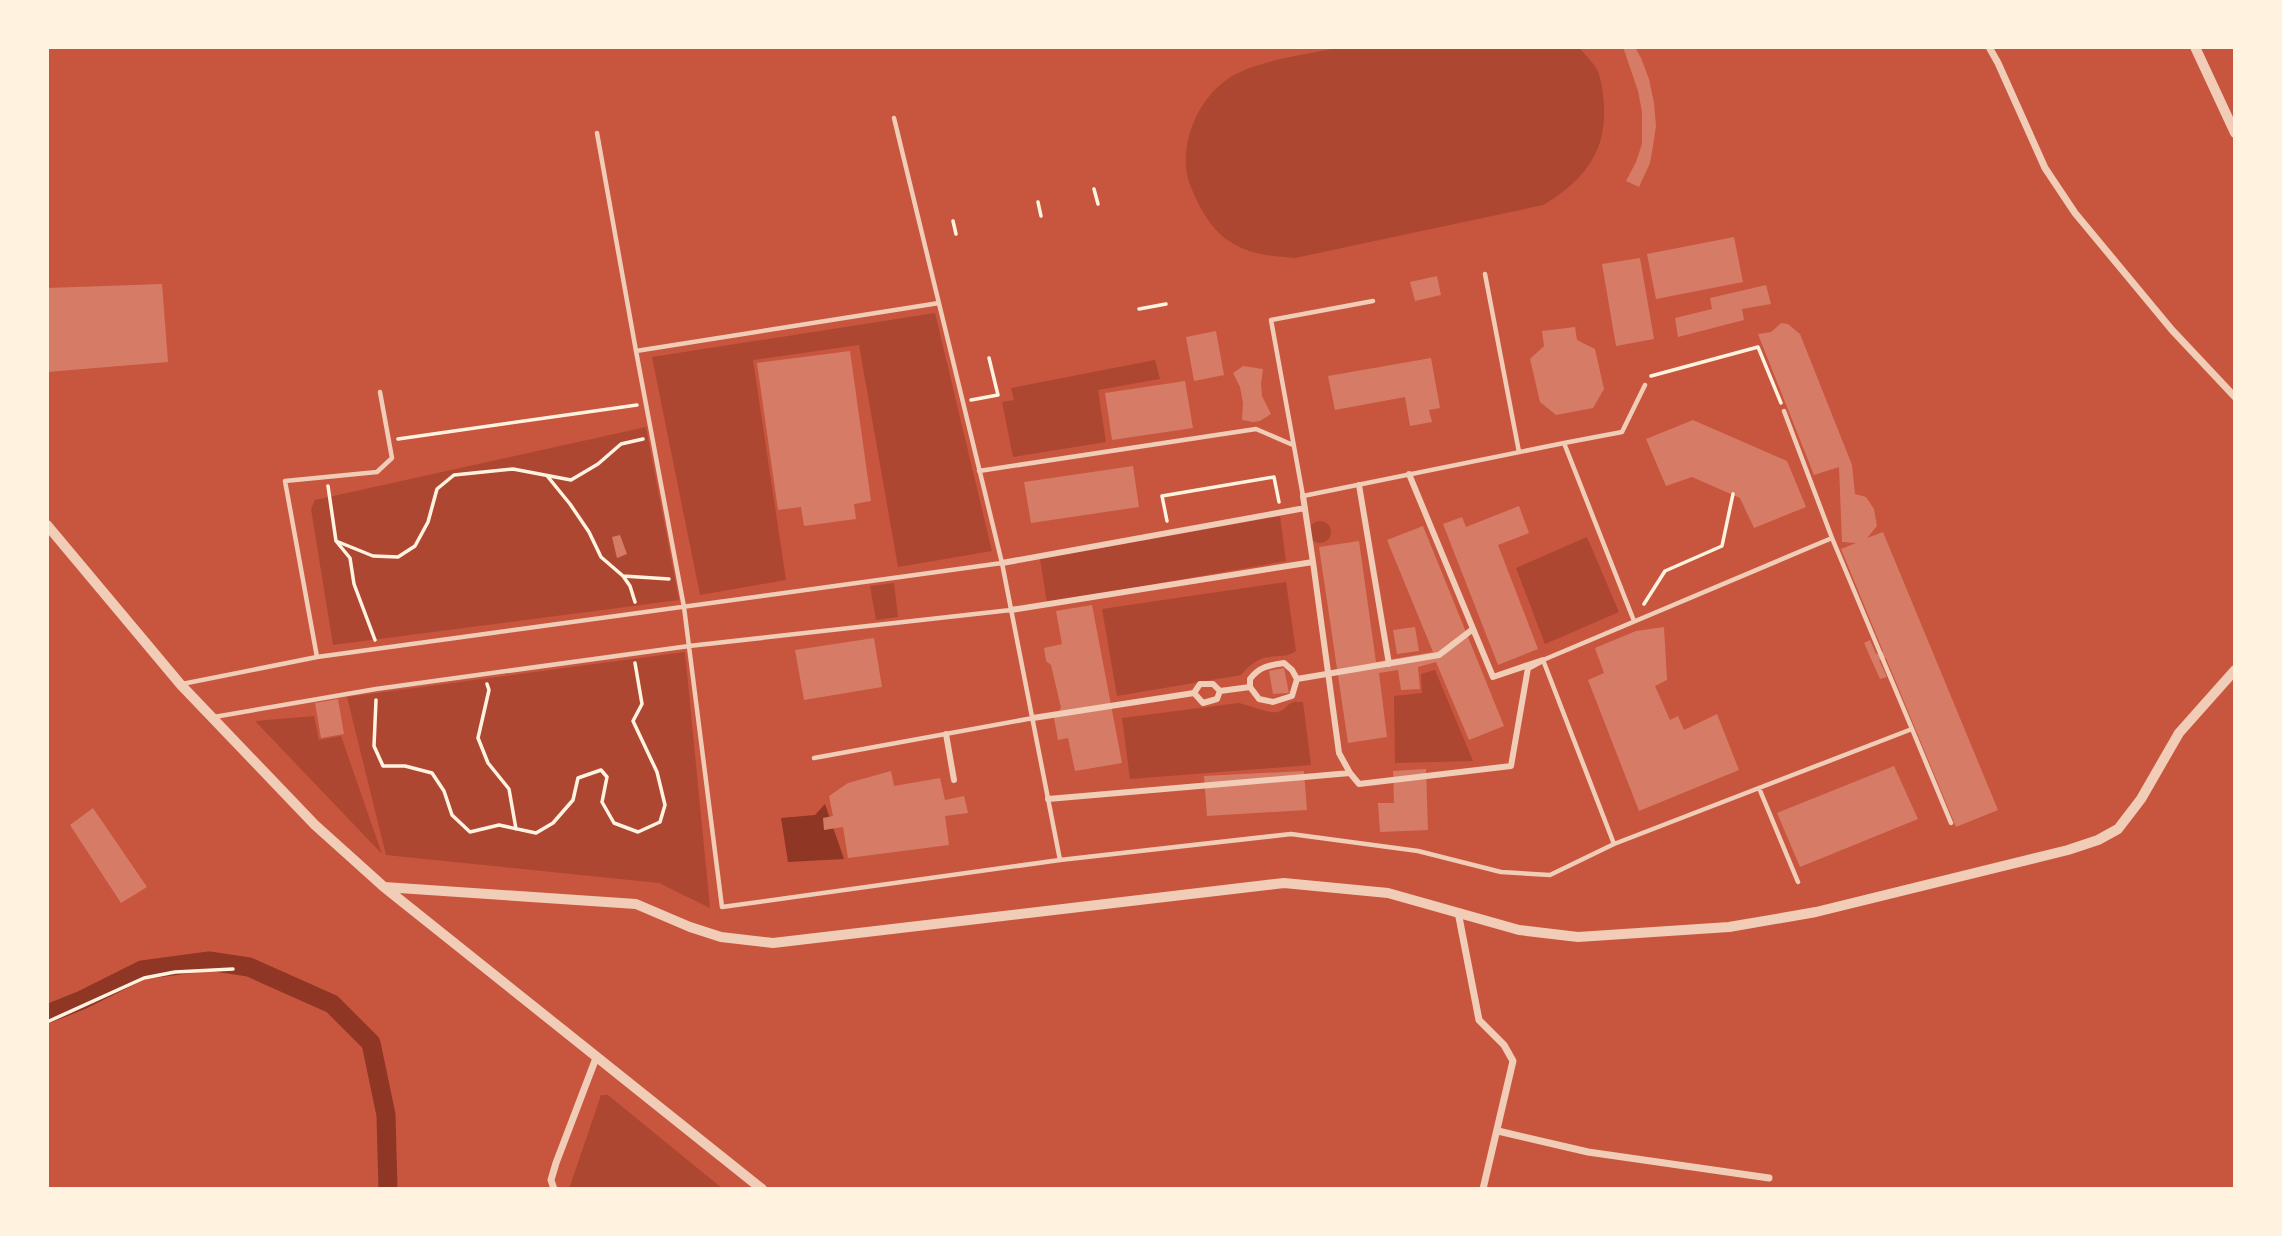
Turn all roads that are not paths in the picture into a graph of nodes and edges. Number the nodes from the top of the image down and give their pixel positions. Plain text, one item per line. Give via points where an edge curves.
1 (1989, 47) edge
2 (2196, 47) edge
3 (894, 118) dead end
4 (597, 132) dead end
5 (2235, 133) edge
6 (1485, 274) dead end
7 (1373, 301) dead end
8 (939, 303) junction
9 (636, 351) junction
10 (1645, 385) road end
11 (380, 392) dead end
12 (2235, 397) edge
13 (1784, 411) road end
14 (1564, 443) junction
15 (1294, 445) junction
16 (1520, 452) junction
17 (979, 471) junction
18 (1409, 474) junction
19 (1359, 485) junction
20 (1303, 496) junction
21 (1305, 508) junction
22 (47, 524) edge
23 (1832, 538) junction
24 (1313, 562) junction
25 (1002, 563) junction
26 (684, 607) junction
27 (1011, 610) junction
28 (1634, 621) junction
29 (1473, 629) junction
30 (689, 646) junction
31 (317, 657) junction
32 (1543, 660) junction
33 (1390, 664) junction
34 (2235, 670) edge
35 (1328, 673) junction
36 (1297, 679) junction
37 (181, 685) junction
38 (1250, 687) junction
39 (1220, 691) junction
40 (1194, 693) junction
41 (212, 718) junction
42 (1033, 718) junction
43 (1912, 729) junction
44 (946, 734) junction
45 (814, 758) dead end
46 (1350, 773) junction
47 (954, 780) dead end
48 (1759, 788) junction
49 (1048, 799) junction
50 (1951, 823) dead end
51 (1614, 844) junction
52 (1060, 860) junction
53 (1798, 882) dead end
54 (384, 887) junction
55 (1458, 912) junction
56 (597, 1058) junction
57 (1498, 1131) junction
58 (1769, 1178) dead end
59 (554, 1189) edge
60 (762, 1189) edge
61 (1483, 1189) edge

1 - 12 street via 2045,168 2075,213 2172,330
2 - 5 street
3 - 8 lane
4 - 9 lane
6 - 16 lane
7 - 15 lane via 1271,320
8 - 9 lane
8 - 17 lane
9 - 26 lane
10 - 14 lane via 1622,432
11 - 31 lane via 392,458 377,471 285,481
13 - 23 lane
14 - 16 lane
14 - 28 lane
15 - 17 lane via 1256,429
15 - 20 lane
16 - 18 lane
17 - 25 lane
18 - 19 lane
18 - 29 street
19 - 20 lane
19 - 33 street
20 - 21 street
21 - 24 street
21 - 25 street
22 - 37 street
23 - 28 lane
23 - 43 lane
24 - 27 street
24 - 35 street
25 - 26 lane
25 - 27 lane
26 - 30 lane
26 - 31 lane
27 - 30 lane
27 - 42 lane
28 - 32 lane
29 - 32 street via 1493,677
29 - 33 street via 1439,655
30 - 41 lane via 376,689
30 - 52 lane via 722,907
31 - 37 lane
32 - 46 street via 1528,668 1511,766 1359,784
32 - 51 lane
33 - 35 street
34 - 55 street via 2179,733 2118,829 2068,850 1816,912 1729,927 1578,937 1519,930
35 - 36 street
35 - 46 street via 1339,753
36 - 38 street via 1292,696 1273,702 1259,699
36 - 38 street via 1284,663 1276,664 1255,673
37 - 41 street
38 - 39 street
39 - 40 street via 1213,684 1199,684
39 - 40 street via 1217,699 1203,703
40 - 42 street
41 - 54 street via 315,825
42 - 44 lane
42 - 49 lane
43 - 48 lane
43 - 50 lane
44 - 45 lane
44 - 47 street
46 - 49 street
48 - 51 lane
48 - 53 lane
49 - 52 lane
51 - 52 lane via 1550,875 1501,872 1418,851 1291,834
54 - 55 street via 636,904 721,937 773,943 1284,883 1388,893
54 - 56 street
55 - 57 street via 1479,1020 1513,1061
56 - 59 street via 556,1163 551,1180
56 - 60 street
57 - 58 street via 1588,1152
57 - 61 street

